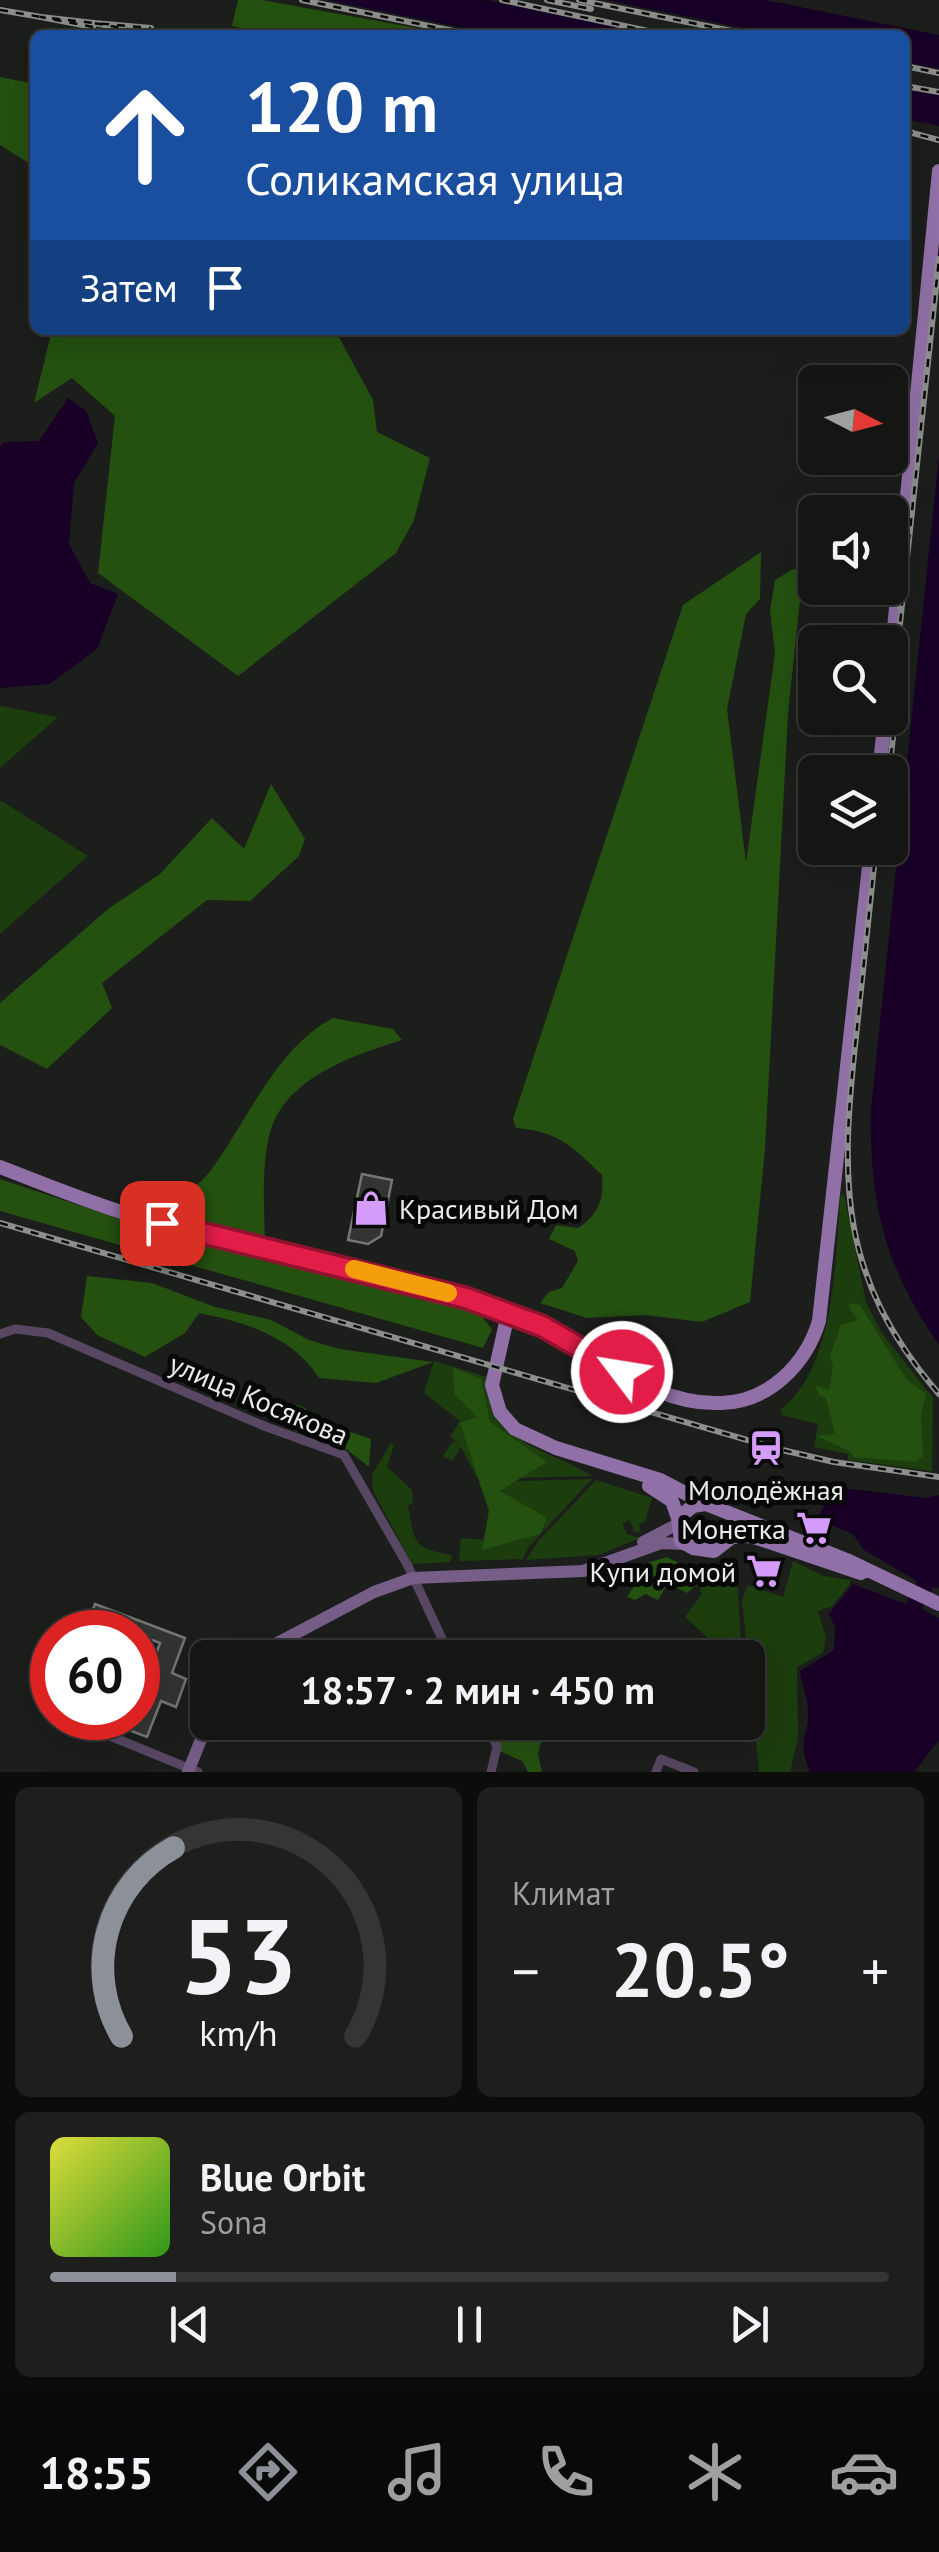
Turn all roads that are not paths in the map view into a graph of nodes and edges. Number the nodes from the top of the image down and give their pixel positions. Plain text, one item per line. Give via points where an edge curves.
1 (939, 171) edge
2 (894, 625) edge
3 (869, 865) edge
4 (0, 1167) edge
5 (508, 1314) junction
6 (0, 1334) edge
7 (556, 1448) junction
8 (706, 1504) junction
9 (723, 1510) junction
10 (677, 1522) junction
11 (732, 1537) junction
12 (685, 1544) junction
13 (627, 1555) junction
14 (872, 1573) junction
15 (413, 1578) junction
16 (937, 1603) edge
17 (284, 1640) edge
18 (442, 1640) edge
19 (119, 1740) edge
20 (202, 1740) edge
21 (494, 1740) edge
22 (192, 1771) edge
23 (491, 1772) edge
24 (656, 1772) edge
25 (694, 1772) edge

1 - 2 main road
3 - 5 main road via 822,1302 802,1357 750,1398 686,1402
4 - 5 main road via 127,1214 425,1286
5 - 7 main road via 492,1378 494,1398 514,1429
6 - 15 street, улица Косякова via 48,1333 344,1455
7 - 8 main road via 620,1465
7 - 10 main road via 662,1492 676,1508
8 - 9 main road
8 - 10 main road
9 - 11 main road
9 - 14 main road
10 - 12 main road
10 - 13 street
11 - 12 main road via 714,1550
11 - 14 main road via 751,1536
12 - 13 street via 661,1543
13 - 15 street via 584,1570
14 - 16 main road
15 - 17 street
15 - 18 street, улица Косякова
19 - 22 street
20 - 22 street
21 - 23 street
24 - 25 street via 661,1759

